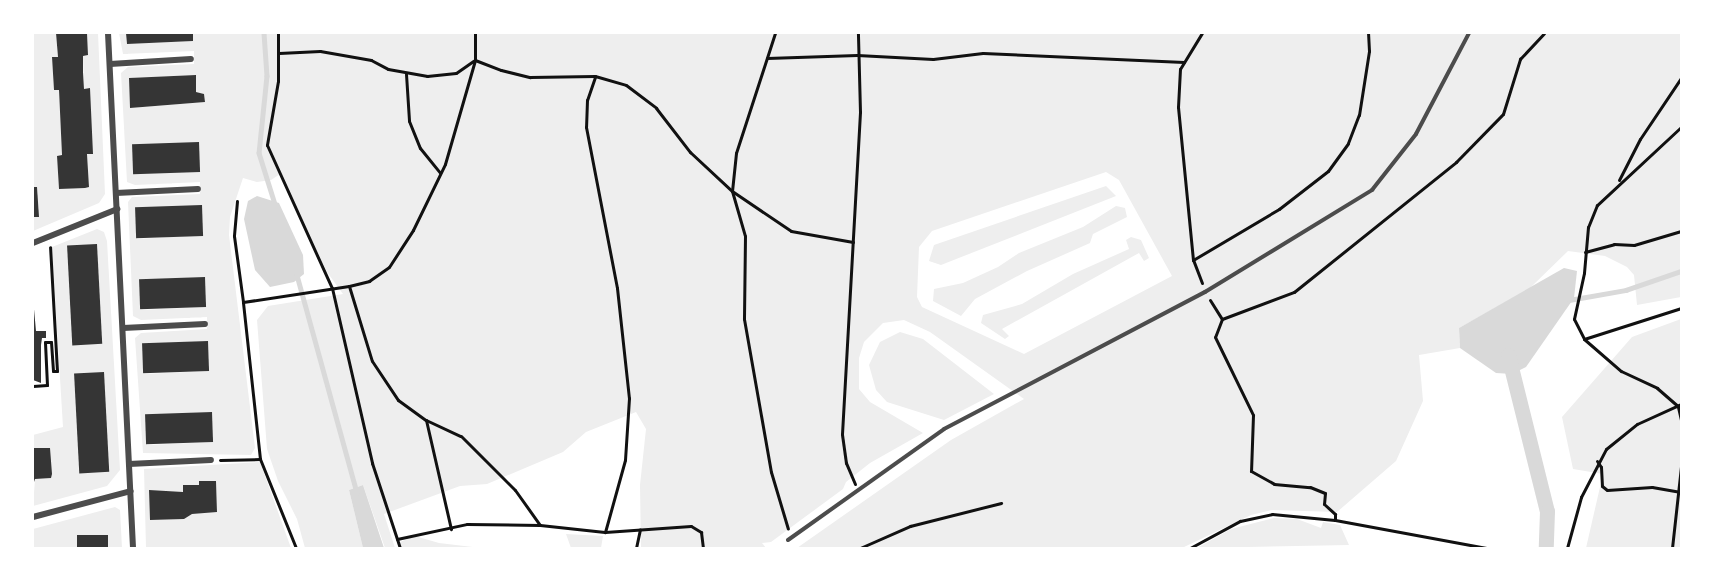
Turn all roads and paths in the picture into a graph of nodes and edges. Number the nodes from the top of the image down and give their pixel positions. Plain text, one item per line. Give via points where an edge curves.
1 (108, 33) edge
2 (278, 33) edge
3 (475, 33) edge
4 (775, 33) edge
5 (858, 33) edge
6 (1202, 33) edge
7 (1368, 33) edge
8 (1469, 33) edge
9 (1544, 33) edge
10 (279, 53) junction
11 (857, 55) junction
12 (191, 58) dead end
13 (767, 58) junction
14 (475, 60) junction
15 (1184, 62) junction
16 (110, 64) junction
17 (406, 74) junction
18 (595, 76) junction
19 (1681, 78) edge
20 (1681, 127) edge
21 (440, 173) junction
22 (1618, 182) junction
23 (198, 189) dead end
24 (732, 191) junction
25 (116, 193) junction
26 (237, 201) dead end
27 (117, 209) junction
28 (1681, 231) edge
29 (61, 241) dead end
30 (853, 242) junction
31 (33, 243) edge
32 (50, 246) junction
33 (41, 249) dead end
34 (1585, 252) junction
35 (1193, 260) junction
36 (349, 286) junction
37 (332, 288) junction
38 (1205, 292) junction
39 (243, 302) junction
40 (1681, 308) edge
41 (1222, 319) junction
42 (205, 324) dead end
43 (123, 328) junction
44 (1584, 339) junction
45 (33, 386) edge
46 (1679, 405) edge
47 (1681, 409) edge
48 (426, 420) junction
49 (1681, 420) edge
50 (260, 459) junction
51 (211, 460) joint
52 (1597, 461) junction
53 (129, 464) junction
54 (1681, 466) edge
55 (859, 490) junction
56 (131, 491) junction
57 (1679, 492) edge
58 (1001, 504) dead end
59 (33, 517) edge
60 (1337, 520) junction
61 (540, 525) junction
62 (451, 529) junction
63 (640, 530) junction
64 (605, 532) junction
65 (396, 539) junction
66 (788, 540) joint
67 (133, 548) edge
68 (296, 548) edge
69 (400, 548) edge
70 (636, 548) edge
71 (703, 548) edge
72 (860, 548) edge
73 (1190, 548) edge
74 (1486, 548) edge
75 (1567, 548) edge
76 (1672, 548) edge

1 - 16 street
2 - 10 path
3 - 14 path
4 - 13 path
5 - 11 path
6 - 15 path
7 - 35 path via 1359,115 1348,143 1328,171 1279,209
8 - 38 lane via 1416,135 1385,178 1353,203
9 - 41 path via 1520,59 1503,114 1456,162 1294,292
10 - 17 path via 320,51 371,60
10 - 37 path via 267,145
11 - 13 path
11 - 15 path via 933,58 982,53
11 - 30 path via 860,112
12 - 16 street
13 - 24 path via 736,153
14 - 17 path via 456,73
14 - 18 path via 530,76
14 - 21 path
15 - 35 path via 1178,107
16 - 25 street
17 - 21 path via 409,121 420,148
18 - 24 path via 626,85 656,108 690,152
18 - 64 path via 587,100 586,128 617,288 629,398 625,460
19 - 22 path via 1640,139
20 - 22 path
21 - 36 path via 414,230 389,267 369,281
22 - 34 path via 1597,205 1588,227
23 - 25 street
24 - 30 path via 791,231
24 - 66 path via 745,236 744,319 771,472 787,519
25 - 27 street
26 - 39 path via 234,236
27 - 31 street
27 - 43 street
28 - 34 path via 1634,245 1614,244
29 - 32 path
30 - 55 path via 842,434 846,463
32 - 33 path
32 - 45 path via 57,371 53,371 51,342 45,342 47,385
34 - 44 path via 1574,319
35 - 38 path
36 - 37 path
36 - 48 path via 372,361 398,400
37 - 39 path
37 - 65 path via 372,463
38 - 41 path
38 - 55 lane via 944,429
39 - 50 path
40 - 44 path
41 - 60 path via 1215,337 1253,415 1251,471 1274,484 1310,487 1325,493 1324,504
42 - 43 street
43 - 53 street
44 - 46 path via 1621,371 1657,388
46 - 47 path
46 - 49 path
46 - 52 path via 1619,435
48 - 61 path via 461,436 515,490
48 - 62 path
50 - 51 path
50 - 68 path
51 - 53 street
52 - 57 path via 1602,467 1602,486 1607,490 1652,487
52 - 75 path
53 - 56 street
54 - 57 path
55 - 66 lane
56 - 59 street
56 - 67 street
57 - 76 path
58 - 72 path via 909,526
60 - 73 path via 1272,514 1240,522
60 - 74 path
61 - 62 path via 508,522
61 - 64 path
62 - 65 path
63 - 64 path
63 - 70 path
63 - 71 path via 697,527
65 - 69 path

